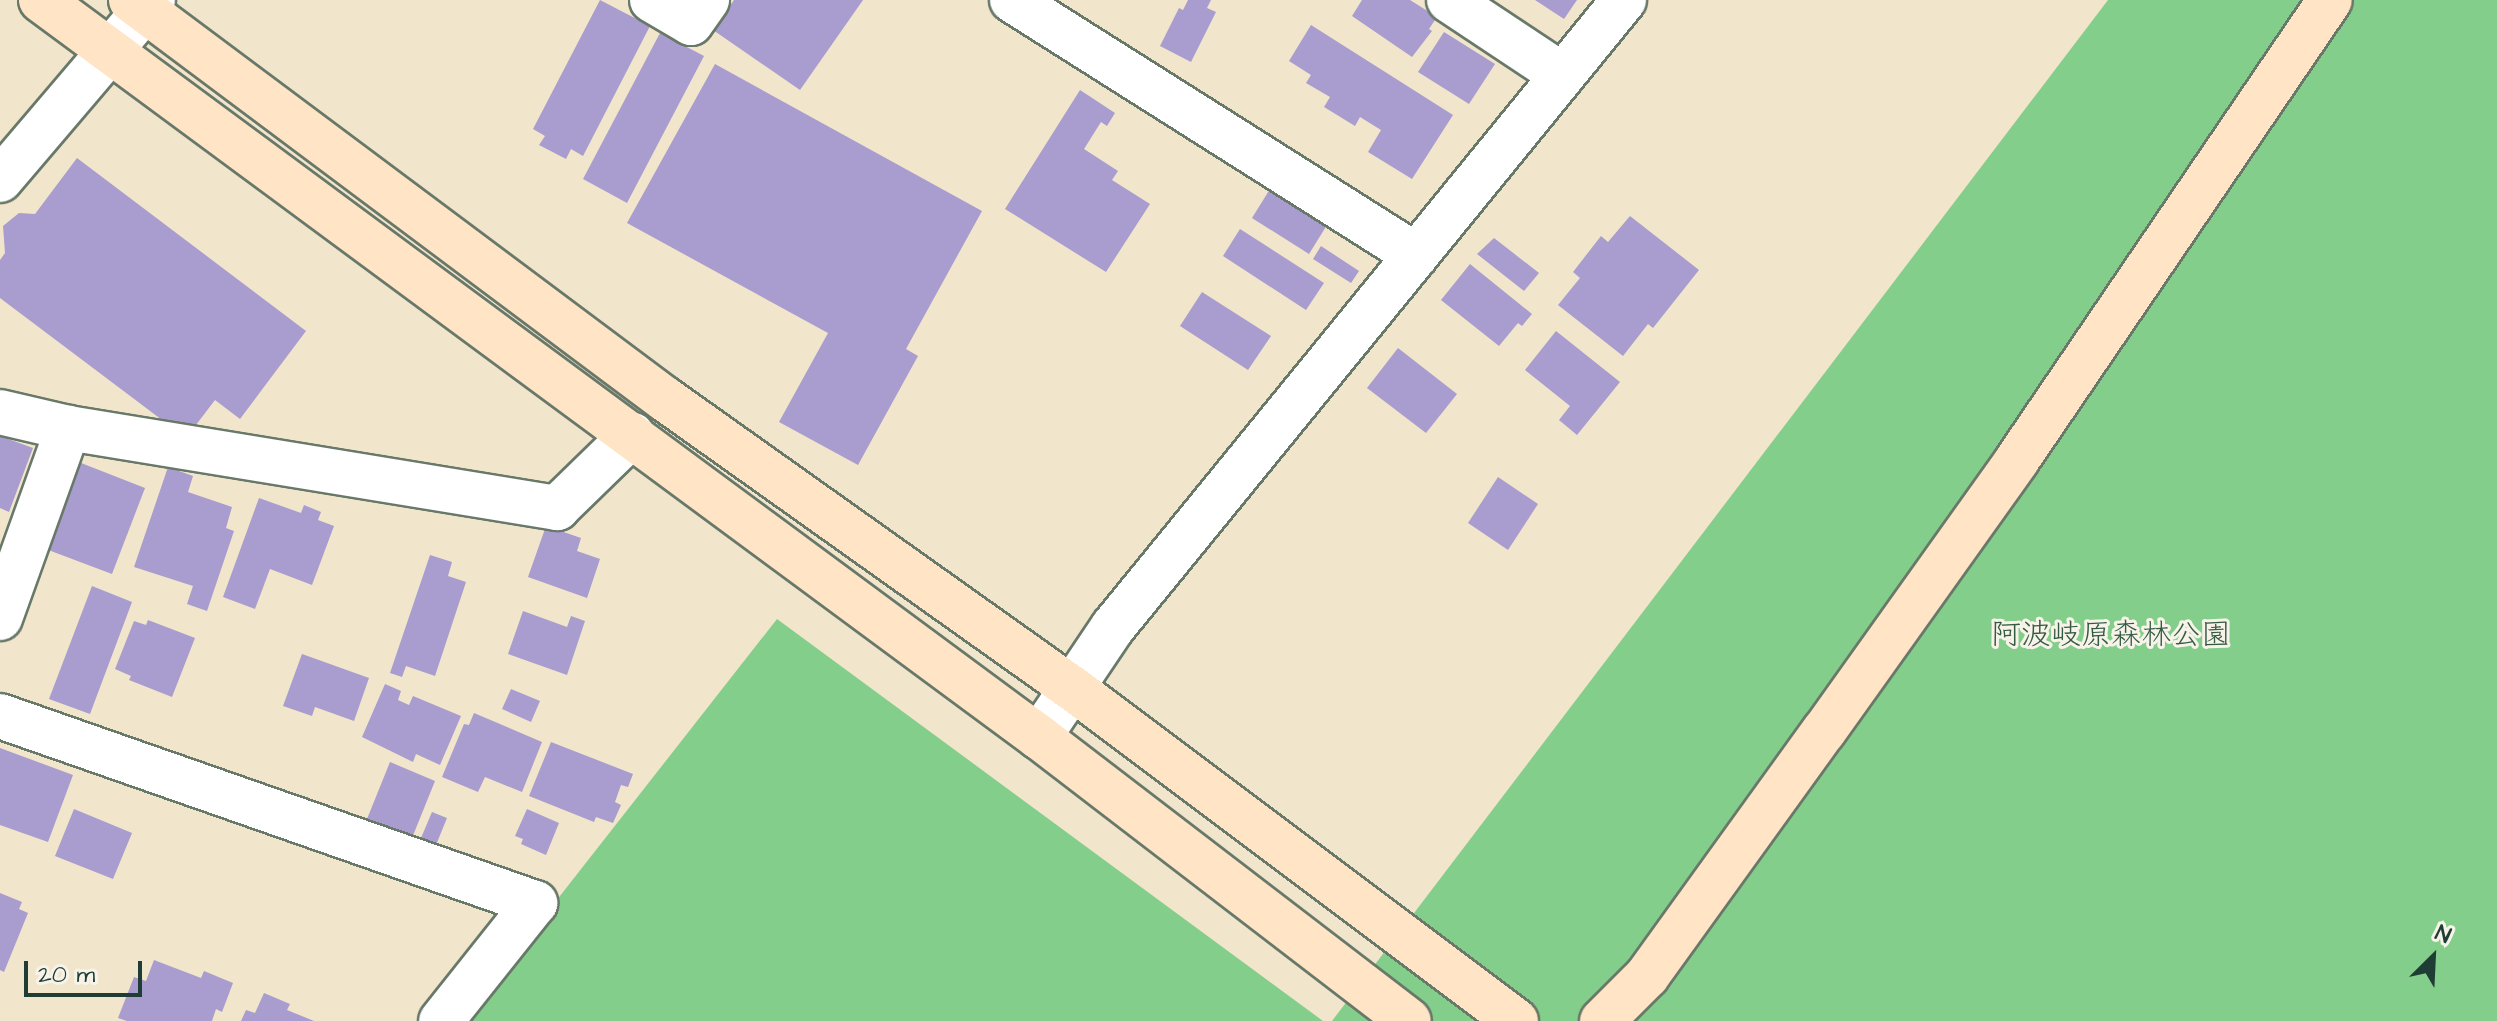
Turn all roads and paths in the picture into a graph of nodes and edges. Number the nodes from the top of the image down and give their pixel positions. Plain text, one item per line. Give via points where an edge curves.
1 (41, 0) edge
2 (652, 0) edge
3 (707, 0) edge
4 (1012, 0) edge
5 (1449, 0) edge
6 (1624, 0) edge
7 (2330, 0) edge
8 (143, 3) edge
9 (110, 51) junction
10 (1562, 75) junction
11 (0, 180) edge
12 (1416, 255) junction
13 (0, 412) edge
14 (68, 428) junction
15 (632, 435) junction
16 (0, 618) edge
17 (1072, 688) junction
18 (0, 716) edge
19 (1039, 737) junction
20 (441, 1021) edge
21 (1409, 1021) edge
22 (1516, 1021) edge
23 (1602, 1021) edge

1 - 9 street
2 - 3 street via 691,23
4 - 12 street
5 - 10 street
6 - 10 street
7 - 23 street via 2017,460 1824,731 1647,976
8 - 9 street
8 - 17 street via 665,399
9 - 11 street
9 - 15 street
10 - 12 street
12 - 17 street via 1113,627
13 - 14 street
14 - 15 street via 557,508
14 - 16 street
15 - 19 street
17 - 19 street
17 - 22 street
18 - 20 street via 535,903
19 - 21 street

